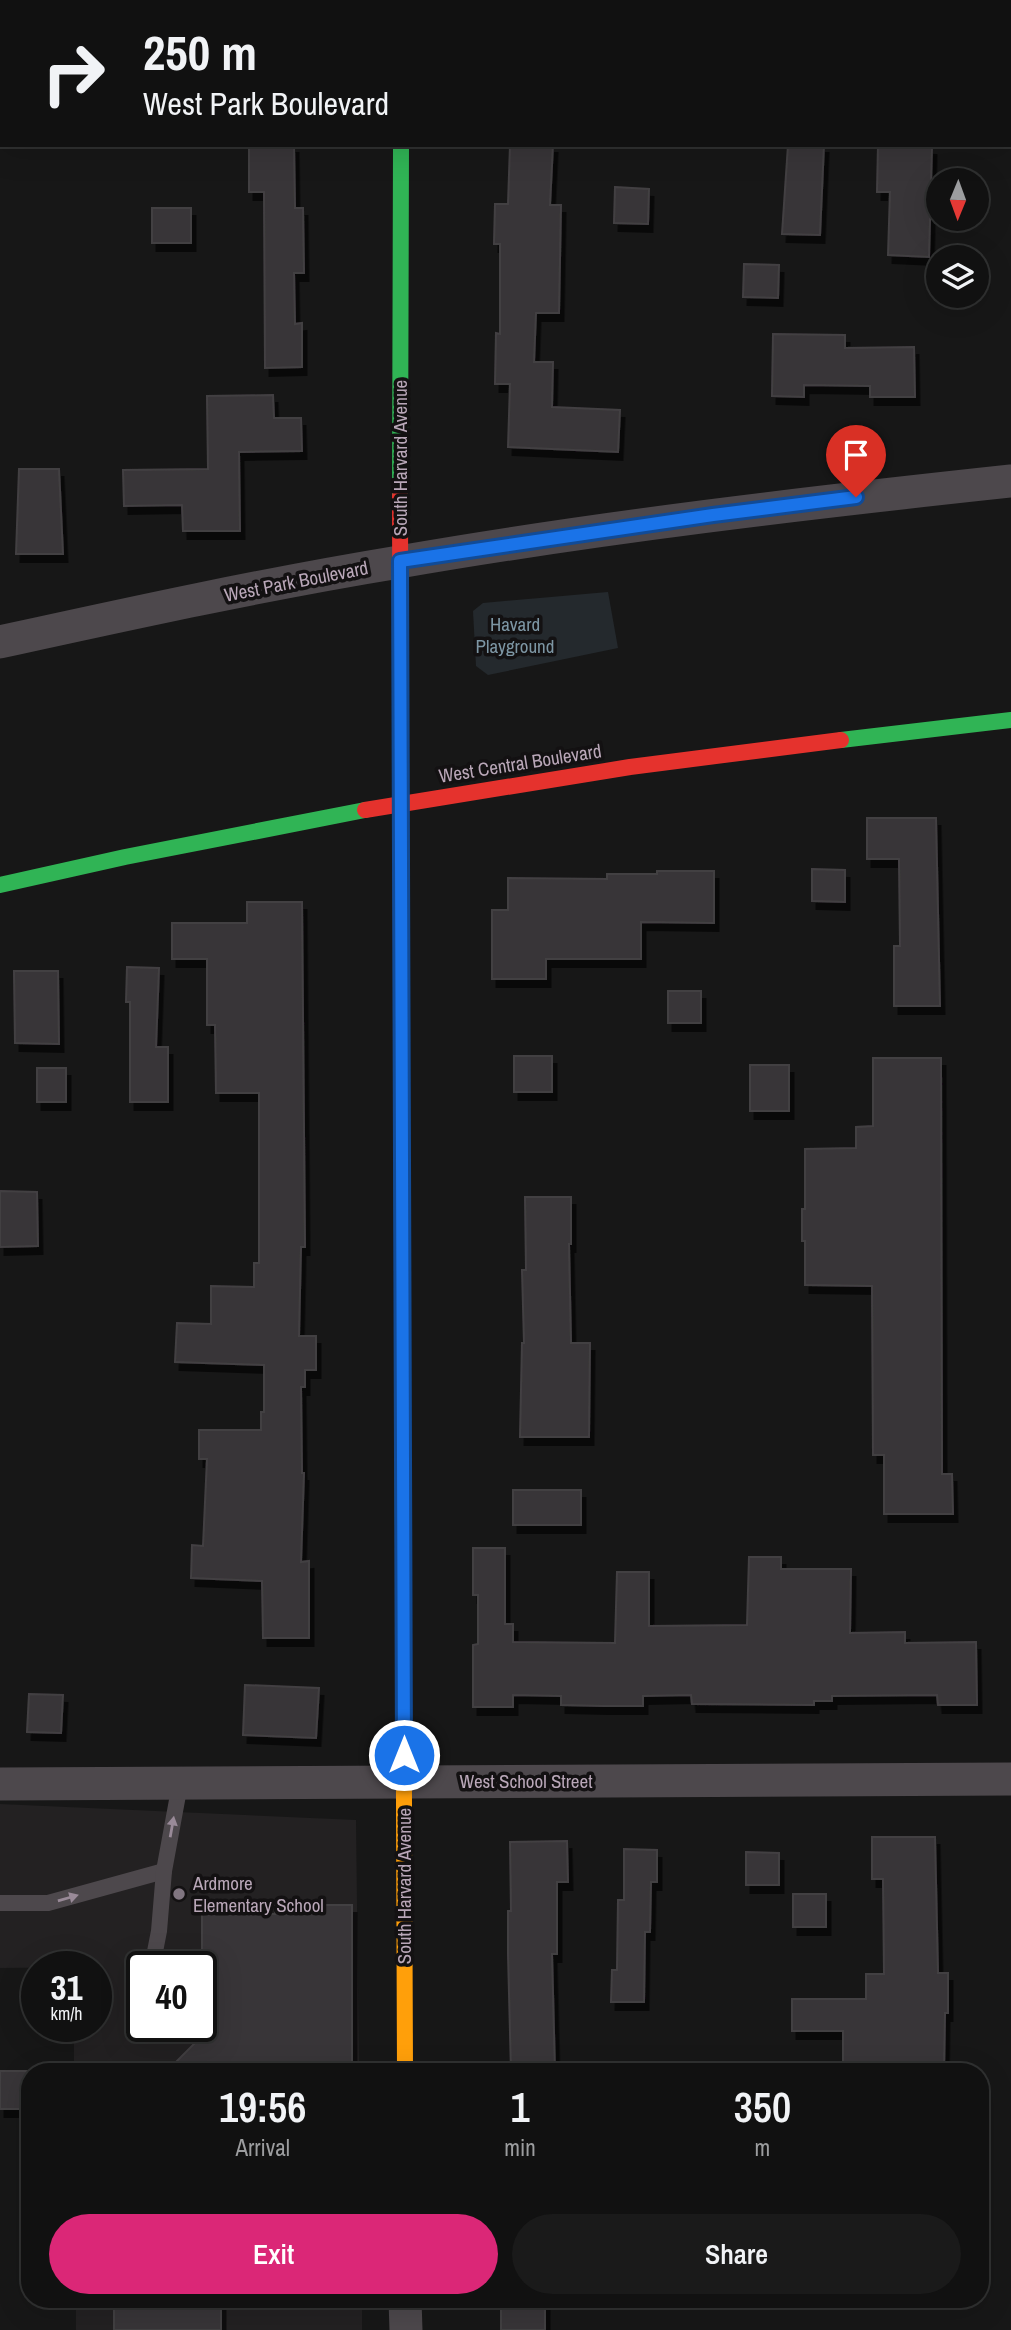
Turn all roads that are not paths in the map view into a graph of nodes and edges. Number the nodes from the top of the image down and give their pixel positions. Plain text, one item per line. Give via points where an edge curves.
1 (401, 147) edge
2 (1011, 481) edge
3 (400, 561) junction
4 (0, 642) edge
5 (1011, 720) edge
6 (402, 804) junction
7 (0, 886) edge
8 (1011, 1779) edge
9 (404, 1782) junction
10 (0, 1784) edge
11 (180, 1784) junction
12 (164, 1871) junction
13 (0, 1903) edge
14 (155, 1951) edge
15 (405, 2063) edge
16 (405, 2308) edge
17 (406, 2330) edge

1 - 3 street, South Harvard Avenue
2 - 3 street, West Park Boulevard via 713,515
3 - 4 street, West Park Boulevard
3 - 6 street, South Harvard Avenue
5 - 6 street, West Central Boulevard via 644,764
6 - 7 street, West Central Boulevard via 214,838
6 - 9 street, South Harvard Avenue
8 - 9 street, West School Street
9 - 11 street, West School Street
9 - 15 street, South Harvard Avenue
10 - 11 street, West School Street
12 -> 11 lane
13 -> 12 lane via 48,1903
12 - 14 lane
16 - 17 street

